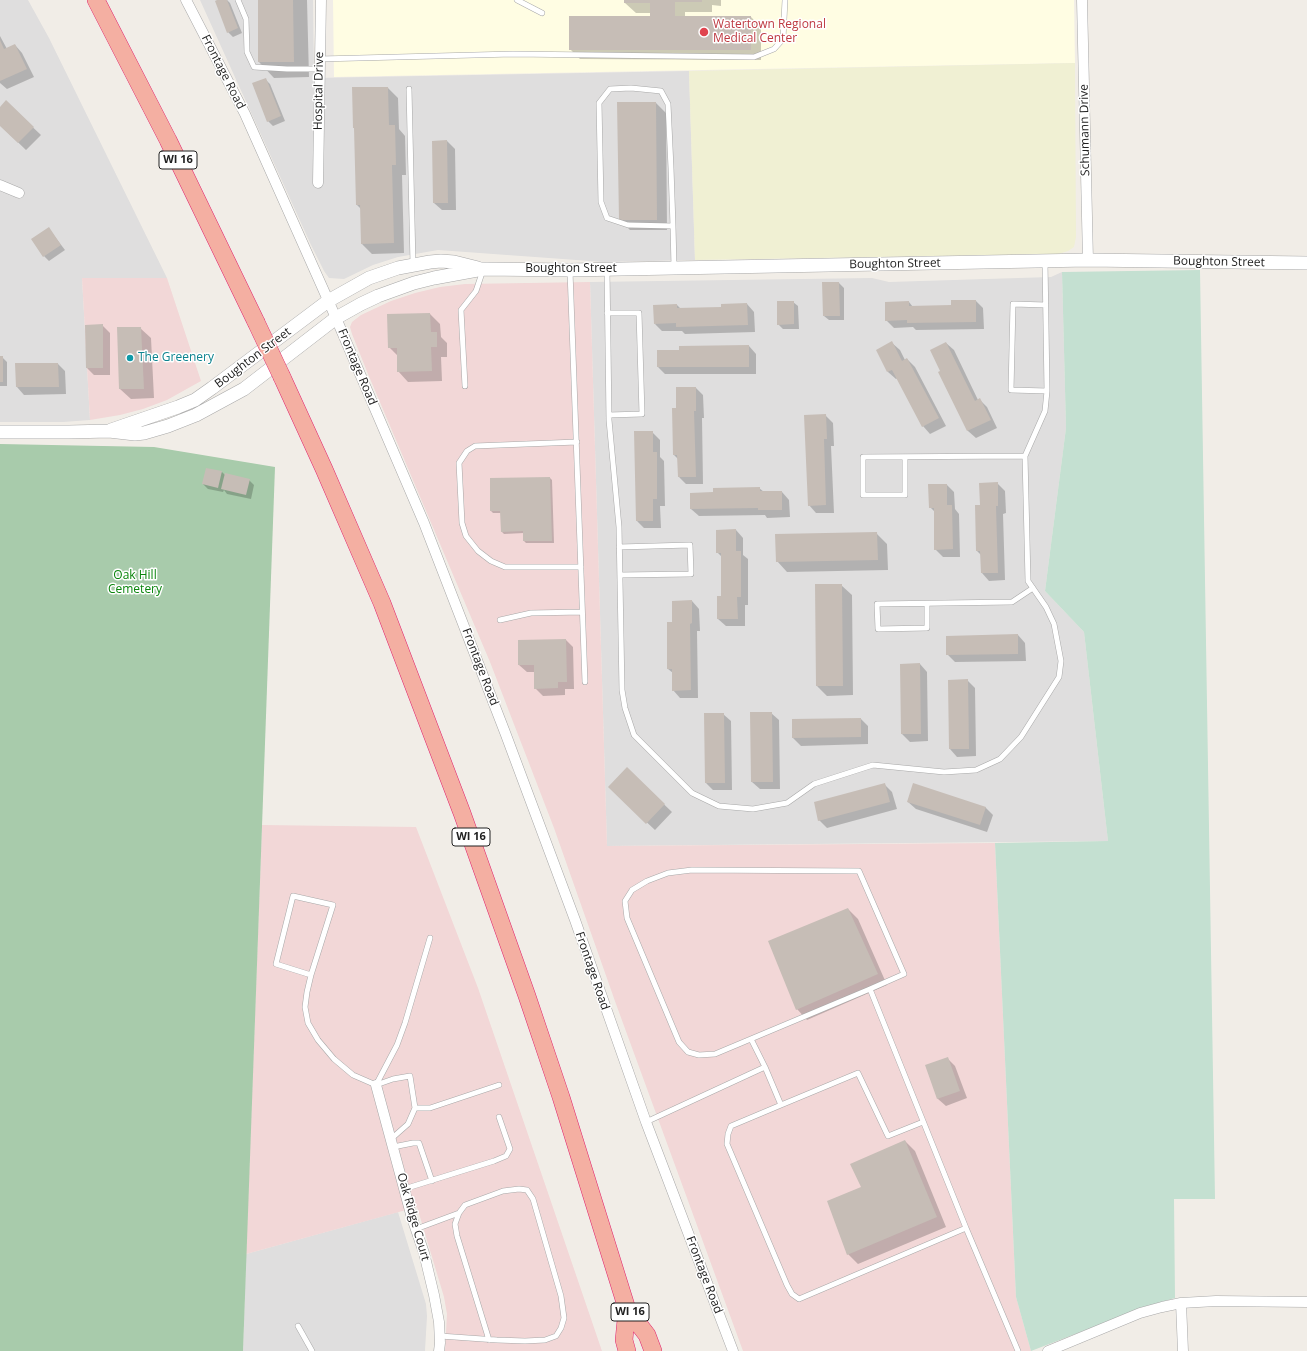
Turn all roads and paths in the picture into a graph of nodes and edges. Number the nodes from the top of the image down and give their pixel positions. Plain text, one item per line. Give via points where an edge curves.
1 (96, 0) edge
2 (186, 0) edge
3 (238, 0) edge
4 (321, 0) edge
5 (517, 0) edge
6 (785, 0) edge
7 (1082, 0) edge
8 (542, 13) dead end
9 (320, 64) junction
10 (409, 89) dead end
11 (318, 183) dead end
12 (0, 185) edge
13 (19, 193) dead end
14 (673, 226) junction
15 (1088, 260) junction
16 (1045, 261) junction
17 (1307, 263) edge
18 (413, 264) junction
19 (674, 268) junction
20 (484, 269) junction
21 (607, 269) junction
22 (570, 270) junction
23 (328, 301) junction
24 (1046, 304) junction
25 (607, 313) junction
26 (336, 318) junction
27 (465, 386) dead end
28 (1047, 391) junction
29 (609, 415) junction
30 (109, 431) junction
31 (0, 432) edge
32 (576, 442) junction
33 (1025, 456) junction
34 (905, 457) junction
35 (619, 547) junction
36 (581, 567) junction
37 (620, 575) junction
38 (1033, 588) junction
39 (927, 604) junction
40 (582, 612) junction
41 (500, 620) dead end
42 (585, 682) dead end
43 (430, 938) dead end
44 (311, 975) junction
45 (870, 990) junction
46 (751, 1039) junction
47 (765, 1067) junction
48 (376, 1085) junction
49 (499, 1085) dead end
50 (781, 1105) junction
51 (415, 1108) junction
52 (500, 1117) dead end
53 (646, 1122) junction
54 (923, 1122) junction
55 (392, 1143) junction
56 (432, 1181) junction
57 (404, 1189) junction
58 (459, 1213) junction
59 (966, 1228) junction
60 (416, 1229) junction
61 (1307, 1302) edge
62 (1181, 1303) junction
63 (627, 1309) junction
64 (298, 1326) dead end
65 (440, 1336) junction
66 (489, 1340) junction
67 (312, 1351) edge
68 (439, 1351) edge
69 (627, 1351) edge
70 (653, 1351) edge
71 (733, 1351) edge
72 (1018, 1351) edge
73 (1048, 1351) edge
74 (1183, 1351) edge

1 - 63 highway, WI 16, bridge via 168,140 256,322 382,603 454,790 528,996
2 - 23 street, Frontage Road via 245,114
3 - 9 lane via 246,19 247,52 254,67 287,69
4 - 9 street, Hospital Drive
5 - 8 lane
6 - 9 lane via 783,38 774,49 754,57 513,54
7 - 15 street, Schumann Drive
9 - 11 street, Hospital Drive
10 - 18 lane
12 - 13 street
14 - 14 lane via 668,104 661,91 631,88 610,90 599,102 601,202 607,218 628,225
14 - 19 lane
15 - 16 street, Boughton Street
15 - 17 street, Boughton Street
16 - 19 street, Boughton Street
16 - 24 lane
18 - 20 street, Boughton Street via 441,261
18 - 23 street, Boughton Street via 369,278
19 - 21 street, Boughton Street
20 - 22 street, Boughton Street
20 - 26 street, Boughton Street via 414,283 378,296
20 - 27 lane via 476,291 461,310
21 - 22 street, Boughton Street
21 - 25 lane
22 - 32 lane
23 - 26 street, Frontage Road
23 - 30 street, Boughton Street via 195,400
24 - 28 lane
24 - 28 lane via 1013,304 1011,390
25 - 29 lane
25 - 29 lane via 639,312 642,414
26 - 30 street, Boughton Street via 244,389 196,415 144,433
26 - 53 street, Frontage Road via 424,523 504,728
28 - 33 lane via 1045,411
29 - 35 lane
30 - 31 street, Boughton Street
32 - 36 lane
32 - 36 lane via 475,446 467,451 459,463 462,523 466,536 478,551 505,567
33 - 34 lane
33 - 38 lane via 1028,581
34 - 34 lane via 863,456 863,495 905,494
35 - 37 lane
35 - 37 lane via 690,545 691,574
36 - 40 lane
37 - 38 lane via 622,690 634,734 692,793 720,806 753,809 787,803 814,784 873,765 944,772 976,770 1000,759 1021,737 1059,677 1061,661 1054,624
38 - 39 lane via 1012,602
39 - 39 lane via 877,604 878,629 927,628
40 - 41 lane via 531,613
40 - 42 lane
43 - 48 lane via 397,1045
44 - 44 lane via 333,905 293,896 276,964
44 - 48 lane via 305,1007 308,1023 318,1040 334,1059 353,1075
45 - 46 lane
45 - 46 lane via 904,974 859,871 692,870 668,873 632,890 625,902 627,918 679,1042 688,1052 715,1054
45 - 54 lane
46 - 47 lane
47 - 50 lane
47 - 53 lane
48 - 51 lane via 393,1078 410,1076
48 - 55 street, Oak Ridge Court
49 - 51 lane via 430,1108
50 - 54 lane via 858,1073 888,1136
50 - 59 lane via 731,1126 727,1144 787,1285 792,1294 799,1299
51 - 55 lane via 408,1124
52 - 56 lane via 510,1150 506,1156
53 - 71 street, Frontage Road
54 - 59 lane
55 - 56 lane via 419,1143
55 - 57 street, Oak Ridge Court
56 - 57 lane
57 - 60 street, Oak Ridge Court
58 - 60 lane
58 - 66 lane via 455,1224 457,1236
58 - 66 lane via 465,1205 479,1199 512,1189 527,1190 533,1199 561,1296 564,1318 556,1336 545,1340
59 - 72 lane
60 - 65 street, Oak Ridge Court via 434,1295
61 - 62 street
62 - 73 street via 1140,1313
62 - 74 street
63 - 69 highway, WI 16 via 624,1340
63 - 70 highway, WI 16 via 647,1335
64 - 67 lane
65 - 66 lane
65 - 68 street, Oak Ridge Court

